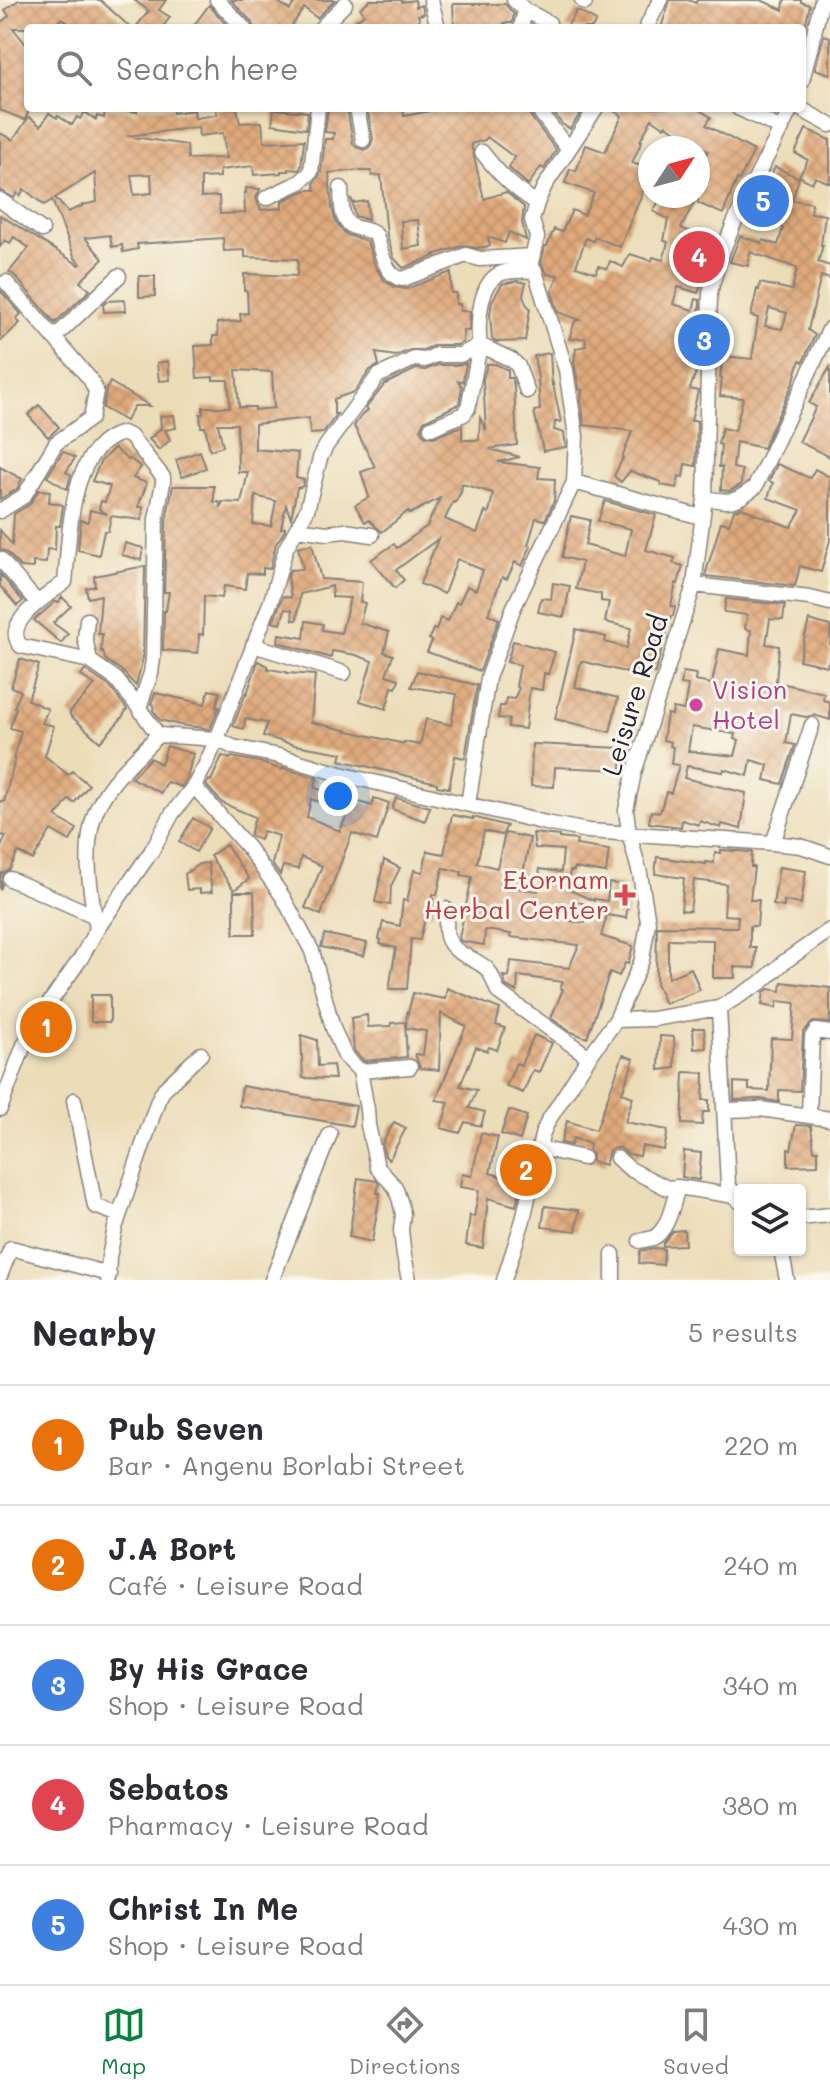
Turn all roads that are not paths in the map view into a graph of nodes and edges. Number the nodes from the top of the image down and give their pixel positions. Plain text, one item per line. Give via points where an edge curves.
1 (217, 0) edge
2 (431, 0) edge
3 (660, 0) edge
4 (822, 0) edge
5 (345, 4) dead end
6 (519, 5) edge
7 (549, 23) dead end
8 (240, 24) edge
9 (325, 24) edge
10 (437, 24) edge
11 (648, 24) edge
12 (806, 65) edge
13 (318, 112) edge
14 (358, 112) edge
15 (540, 112) edge
16 (593, 112) edge
17 (746, 112) edge
18 (789, 112) edge
19 (806, 112) edge
20 (830, 125) edge
21 (782, 129) junction
22 (363, 140) dead end
23 (568, 149) junction
24 (482, 152) dead end
25 (341, 188) dead end
26 (266, 198) dead end
27 (0, 200) edge
28 (537, 203) junction
29 (42, 230) dead end
30 (533, 264) junction
31 (119, 276) dead end
32 (6, 282) dead end
33 (830, 328) edge
34 (54, 338) junction
35 (480, 345) junction
36 (527, 391) dead end
37 (91, 418) junction
38 (431, 428) dead end
39 (93, 452) junction
40 (574, 482) junction
41 (705, 498) junction
42 (0, 511) edge
43 (701, 517) junction
44 (297, 529) junction
45 (372, 535) dead end
46 (0, 559) edge
47 (694, 585) junction
48 (36, 601) junction
49 (830, 603) edge
50 (87, 620) dead end
51 (253, 645) junction
52 (90, 661) junction
53 (344, 673) dead end
54 (139, 708) junction
55 (812, 725) dead end
56 (158, 735) junction
57 (217, 739) junction
58 (194, 786) junction
59 (468, 804) junction
60 (629, 833) junction
61 (773, 843) junction
62 (830, 856) edge
63 (10, 879) dead end
64 (446, 909) dead end
65 (96, 923) junction
66 (829, 935) edge
67 (719, 1008) junction
68 (616, 1020) junction
69 (830, 1033) edge
70 (201, 1054) dead end
71 (589, 1057) junction
72 (410, 1067) dead end
73 (360, 1071) junction
74 (74, 1100) dead end
75 (0, 1109) edge
76 (725, 1110) junction
77 (809, 1115) junction
78 (830, 1119) edge
79 (330, 1134) dead end
80 (540, 1148) junction
81 (583, 1158) dead end
82 (617, 1158) dead end
83 (678, 1187) junction
84 (734, 1194) edge
85 (734, 1198) edge
86 (119, 1215) junction
87 (830, 1215) edge
88 (806, 1217) edge
89 (640, 1241) dead end
90 (613, 1254) dead end
91 (782, 1256) edge
92 (0, 1276) edge
93 (108, 1277) edge
94 (272, 1280) edge
95 (409, 1280) edge
96 (504, 1280) edge
97 (613, 1280) edge
98 (787, 1280) edge

1 - 8 street
2 - 10 street
3 - 11 street
4 - 12 street
5 - 9 street
6 - 7 street
13 - 26 street via 311,172
14 - 22 street
15 - 23 street
16 - 23 street
17 - 21 street
18 - 21 street, Leisure Road
19 - 20 street
21 - 41 street, Leisure Road via 742,205 710,293
23 - 28 street
24 - 28 street via 502,177
25 - 30 street via 346,222 376,235 396,278 466,255
27 - 29 street
28 - 30 street
30 - 35 street via 496,276 488,286 481,301
30 - 40 street via 566,370 576,436
31 - 34 street
32 - 34 street
33 - 41 street via 755,487 738,500
34 - 37 street via 96,391
35 - 36 street via 512,360
35 - 38 street via 468,408
35 - 44 street via 460,355 414,359 373,381 320,458
37 - 39 street
37 - 42 street via 56,443 27,493
39 - 48 street via 74,503 65,582
39 - 54 street via 123,433 163,477 156,519 153,659
40 - 43 street
40 - 59 street via 513,609 488,678
41 - 43 street, Leisure Road
43 - 47 street, Leisure Road
44 - 45 street
44 - 51 street
46 - 48 street
47 - 49 street
47 - 60 street, Leisure Road via 634,773 626,810
48 - 52 street via 14,624 15,641
50 - 52 street
51 - 53 street
51 - 57 street
52 - 54 street via 116,679
54 - 56 street
55 - 61 street
56 - 57 street
56 - 65 street via 115,780 89,829
57 - 58 street
57 - 59 street
58 - 65 street
58 - 73 street via 283,897 312,951 345,1056
59 - 60 street via 588,831
60 - 61 street
60 - 68 street, Leisure Road via 648,922 642,960
61 - 62 street
63 - 65 street
64 - 71 street via 447,936 459,952 486,968 498,992
65 - 75 street via 81,958 24,1045
66 - 67 street
67 - 68 street
67 - 76 street
68 - 71 street, Leisure Road
69 - 77 street via 816,1031 812,1037
70 - 86 street via 158,1100
71 - 80 street, Leisure Road via 548,1121
72 - 73 street
73 - 95 street via 377,1167 400,1201
74 - 86 street via 95,1206
76 - 77 street
76 - 84 street via 728,1185
77 - 78 street
79 - 94 street
80 - 81 street
80 - 96 street, Leisure Road
82 - 83 street via 655,1183
83 - 85 street
83 - 89 street via 659,1234
86 - 93 street
87 - 88 street
90 - 97 street
91 - 98 street
92 - 93 street via 11,1248

